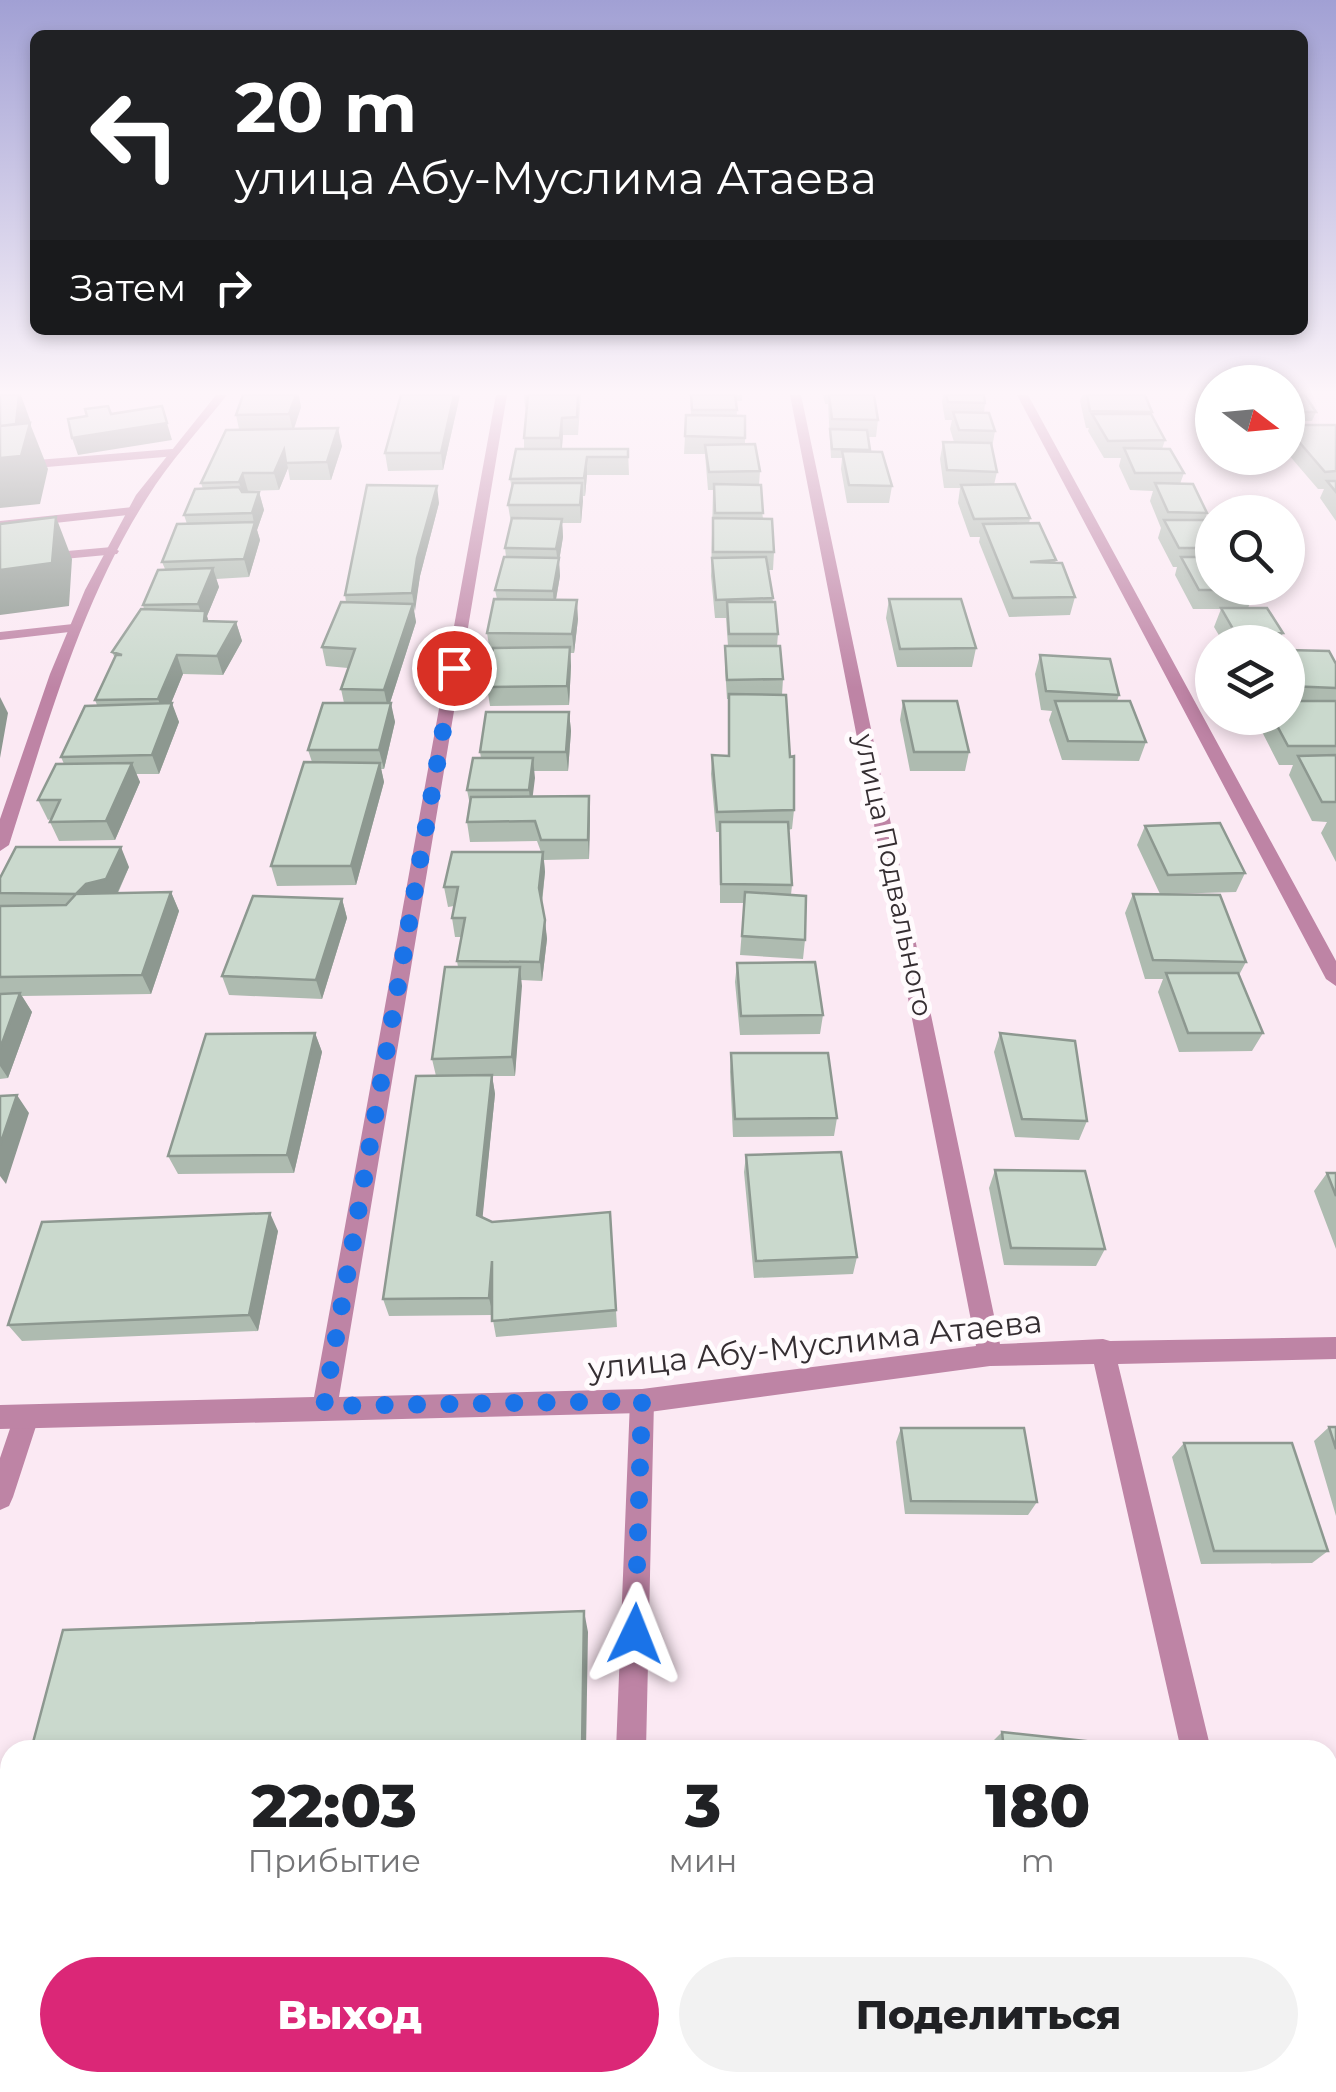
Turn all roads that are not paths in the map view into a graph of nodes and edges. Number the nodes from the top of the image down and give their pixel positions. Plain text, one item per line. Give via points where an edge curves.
1 (144, 493) edge
2 (485, 493) edge
3 (815, 493) edge
4 (1074, 493) edge
5 (132, 510) junction
6 (0, 525) edge
7 (112, 552) junction
8 (0, 561) edge
9 (73, 628) junction
10 (0, 636) edge
11 (0, 845) edge
12 (1336, 979) edge
13 (1336, 1348) edge
14 (1103, 1350) junction
15 (990, 1354) junction
16 (642, 1401) junction
17 (324, 1406) junction
18 (13, 1416) edge
19 (0, 1497) edge
20 (631, 1740) edge
21 (1194, 1740) edge

1 - 5 street
2 - 17 street
3 - 15 street, улица Подвального
4 - 12 street
5 - 6 street
5 - 7 street
7 - 8 street
7 - 9 street
9 - 10 street
9 - 11 street
13 - 14 street, улица Абу-Муслима Атаева
14 - 15 street, улица Абу-Муслима Атаева
14 - 21 street
15 - 16 street, улица Абу-Муслима Атаева
16 - 17 street, улица Абу-Муслима Атаева
16 - 20 street
17 - 18 street, улица Абу-Муслима Атаева
18 - 19 street

